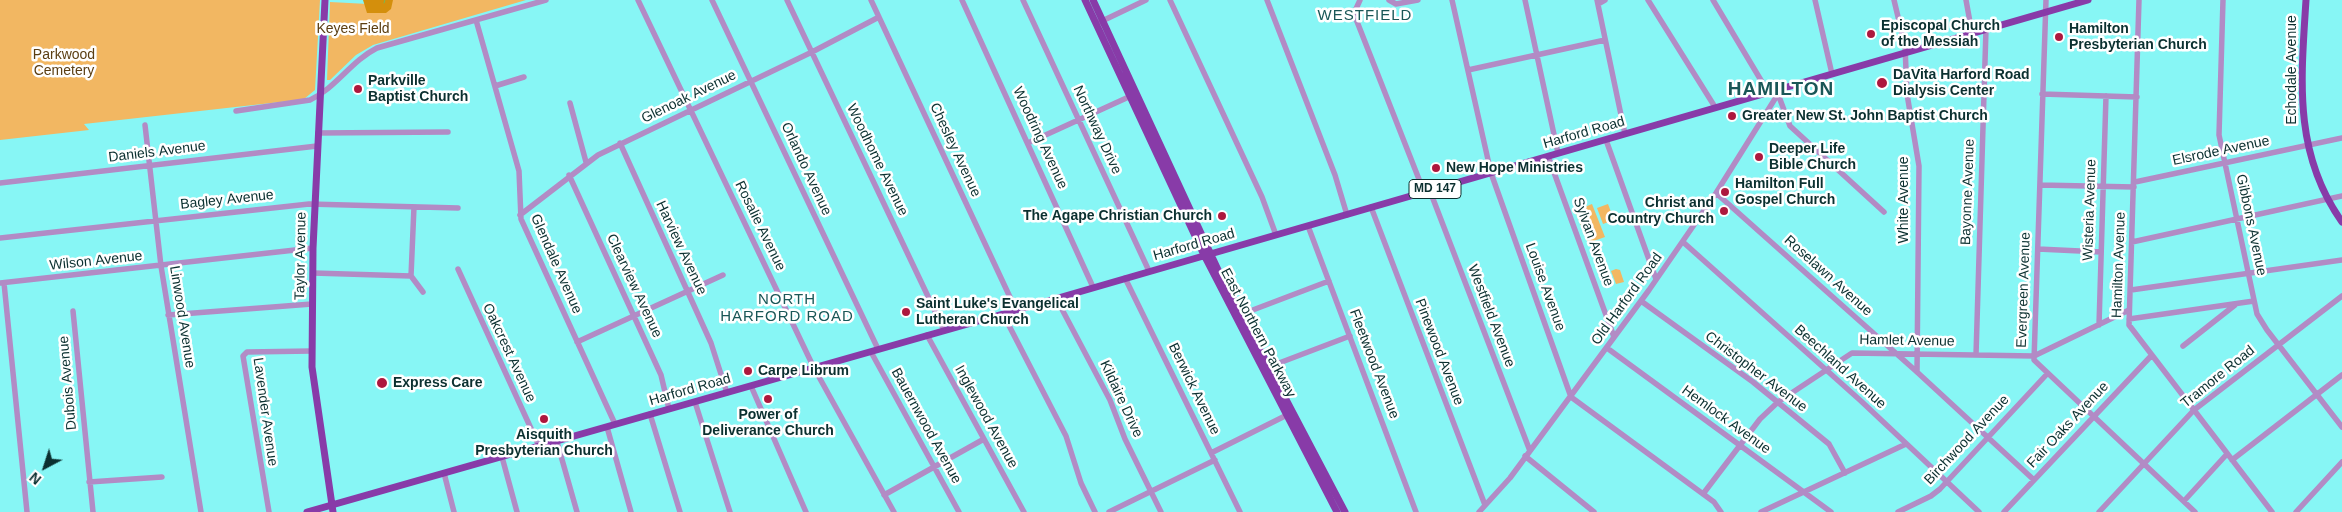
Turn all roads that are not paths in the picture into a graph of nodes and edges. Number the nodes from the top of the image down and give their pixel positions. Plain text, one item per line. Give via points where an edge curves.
1 (325, 0) edge
2 (546, 0) edge
3 (638, 0) edge
4 (712, 0) edge
5 (787, 0) edge
6 (871, 0) edge
7 (962, 0) edge
8 (1023, 0) edge
9 (1085, 0) edge
10 (1093, 0) edge
11 (1146, 0) edge
12 (1170, 0) edge
13 (1267, 0) edge
14 (1360, 0) edge
15 (1418, 0) edge
16 (1452, 0) edge
17 (1524, 0) edge
18 (1605, 0) edge
19 (1648, 0) edge
20 (1713, 0) edge
21 (1894, 0) edge
22 (1966, 0) edge
23 (2046, 0) edge
24 (2088, 0) edge
25 (2139, 0) edge
26 (2306, 0) edge
27 (1389, 1) edge
28 (2222, 1) edge
29 (1597, 2) edge
30 (1816, 3) edge
31 (2046, 12) junction
32 (879, 18) junction
33 (476, 20) junction
34 (1100, 22) junction
35 (1986, 29) junction
36 (1972, 34) junction
37 (1605, 40) junction
38 (812, 52) junction
39 (1906, 52) junction
40 (1537, 54) junction
41 (1468, 70) junction
42 (1832, 74) junction
43 (524, 77) dead end
44 (751, 82) junction
45 (495, 86) junction
46 (1768, 92) junction
47 (1778, 92) junction
48 (2042, 94) junction
49 (320, 95) junction
50 (1133, 95) junction
51 (2106, 96) junction
52 (2137, 97) junction
53 (570, 103) dead end
54 (1715, 107) junction
55 (236, 110) dead end
56 (690, 110) junction
57 (1079, 120) junction
58 (145, 124) dead end
59 (448, 132) dead end
60 (318, 133) junction
61 (1625, 134) junction
62 (2342, 138) edge
63 (1606, 140) junction
64 (620, 143) junction
65 (1028, 143) junction
66 (2307, 145) junction
67 (317, 146) junction
68 (1558, 153) junction
69 (1548, 156) junction
70 (586, 162) junction
71 (2224, 163) junction
72 (150, 166) junction
73 (1491, 173) junction
74 (569, 175) junction
75 (0, 183) edge
76 (2135, 184) junction
77 (2040, 185) junction
78 (2103, 186) junction
79 (1427, 191) junction
80 (1716, 193) junction
81 (2342, 196) edge
82 (2327, 199) junction
83 (315, 204) junction
84 (414, 207) junction
85 (1371, 207) junction
86 (458, 208) dead end
87 (1884, 212) dead end
88 (1347, 214) junction
89 (520, 216) junction
90 (2237, 219) junction
91 (156, 220) junction
92 (2342, 222) edge
93 (1308, 226) junction
94 (1276, 235) junction
95 (0, 238) edge
96 (1683, 242) junction
97 (2132, 242) junction
98 (313, 248) junction
99 (2038, 249) junction
100 (2101, 252) junction
101 (1207, 254) junction
102 (2342, 260) edge
103 (161, 266) junction
104 (458, 269) dead end
105 (1149, 271) junction
106 (313, 273) junction
107 (2248, 273) junction
108 (724, 275) dead end
109 (411, 276) junction
110 (1125, 278) junction
111 (1656, 279) junction
112 (1329, 281) junction
113 (2, 283) edge
114 (1093, 287) junction
115 (2131, 290) junction
116 (687, 291) junction
117 (423, 292) dead end
118 (2342, 296) edge
119 (1056, 298) junction
120 (1641, 301) junction
121 (2254, 301) junction
122 (312, 304) junction
123 (2235, 305) junction
124 (1016, 310) junction
125 (2129, 310) junction
126 (73, 311) dead end
127 (1003, 314) junction
128 (168, 315) junction
129 (634, 315) junction
130 (1238, 315) junction
131 (2129, 320) junction
132 (2099, 325) junction
133 (944, 330) junction
134 (927, 335) junction
135 (1350, 336) junction
136 (1614, 337) junction
137 (577, 342) junction
138 (2278, 345) junction
139 (2183, 346) dead end
140 (1606, 348) junction
141 (312, 350) junction
142 (875, 350) junction
143 (1895, 353) junction
144 (1916, 354) junction
145 (1976, 355) junction
146 (2034, 356) junction
147 (2150, 356) junction
148 (814, 368) junction
149 (1267, 368) junction
150 (1826, 371) junction
151 (1917, 372) junction
152 (2047, 374) junction
153 (2342, 375) edge
154 (751, 386) junction
155 (727, 393) junction
156 (2317, 394) junction
157 (1571, 397) junction
158 (695, 402) junction
159 (1778, 402) junction
160 (670, 409) junction
161 (2194, 410) junction
162 (1290, 413) junction
163 (650, 414) junction
164 (2093, 417) junction
165 (615, 424) junction
166 (607, 427) junction
167 (2342, 427) edge
168 (1988, 437) junction
169 (984, 439) junction
170 (557, 442) junction
171 (1906, 444) junction
172 (1739, 445) junction
173 (539, 446) junction
174 (1211, 453) junction
175 (1528, 454) junction
176 (2228, 454) junction
177 (502, 457) junction
178 (1215, 460) junction
179 (2232, 460) junction
180 (2342, 462) edge
181 (2144, 464) junction
182 (934, 467) junction
183 (444, 473) junction
184 (1845, 473) junction
185 (162, 477) dead end
186 (2034, 480) junction
187 (89, 482) junction
188 (1947, 482) junction
189 (1151, 491) junction
190 (1804, 492) junction
191 (1703, 494) junction
192 (884, 495) junction
193 (2184, 501) junction
194 (1485, 505) junction
195 (332, 509) edge
196 (27, 512) edge
197 (92, 512) edge
198 (201, 512) edge
199 (269, 512) edge
200 (307, 512) edge
201 (454, 512) edge
202 (517, 512) edge
203 (577, 512) edge
204 (631, 512) edge
205 (680, 512) edge
206 (730, 512) edge
207 (806, 512) edge
208 (894, 512) edge
209 (958, 512) edge
210 (1024, 512) edge
211 (1095, 512) edge
212 (1109, 512) edge
213 (1161, 512) edge
214 (1240, 512) edge
215 (1337, 512) edge
216 (1345, 512) edge
217 (1416, 512) edge
218 (1479, 512) edge
219 (1594, 512) edge
220 (1721, 512) edge
221 (1761, 512) edge
222 (1832, 512) edge
223 (1898, 512) edge
224 (1979, 512) edge
225 (2004, 512) edge
226 (2099, 512) edge
227 (2195, 512) edge
228 (2272, 512) edge
229 (2296, 512) edge

1 - 49 main road, Taylor Avenue
2 - 33 street
3 - 56 street, Rosalie Avenue
4 - 44 street, Orlando Avenue
5 - 38 street, Woodhome Avenue
6 - 32 street, Chesley Avenue
7 - 65 street, Woodring Avenue
8 - 57 street, Northway Drive
9 - 34 main road, East Northern Parkway
10 - 34 main road, East Northern Parkway
11 - 34 street
12 - 94 street via 1262,197
13 - 88 street
14 - 79 street, Westfield Avenue via 1355,11 1356,19
15 - 27 street via 1396,4
16 - 41 street, Louise Avenue
17 - 40 street
18 - 29 street
19 - 54 street
20 - 46 street
21 - 39 street, White Avenue
22 - 36 street
23 - 31 street, Evergreen Avenue
24 - 31 main road, Harford Road / MD 147
25 - 52 street, Hamilton Avenue
26 - 66 main road, Echodale Avenue via 2302,92
28 - 71 street, Gibbons Avenue via 2218,131
29 - 37 street
30 - 42 street
31 - 35 main road, Harford Road / MD 147
31 - 48 street, Evergreen Avenue
32 - 38 street, Glenoak Avenue
32 - 124 street, Chesley Avenue
33 - 45 street, Glendale Avenue
33 - 49 street via 377,48 356,62
34 - 50 main road, East Northern Parkway
35 - 36 main road, Harford Road / MD 147
35 - 145 street, Bayonne Avenue
36 - 39 main road, Harford Road / MD 147
37 - 40 street
37 - 61 street
38 - 44 street, Glenoak Avenue
38 - 133 street, Woodhome Avenue
39 - 42 main road, Harford Road / MD 147
39 - 144 street, White Avenue via 1907,94 1919,166
40 - 41 street
40 - 68 street
41 - 73 street, Louise Avenue
42 - 47 main road, Harford Road / MD 147
43 - 45 street
44 - 56 street, Glenoak Avenue
44 - 142 street, Orlando Avenue
45 - 89 street, Glendale Avenue via 520,171
46 - 47 main road, Harford Road / MD 147
46 - 54 main road, Harford Road / MD 147
47 - 80 street, Old Harford Road
47 - 87 street via 1790,126
48 - 51 street
48 - 77 street, Evergreen Avenue
49 - 55 street via 300,103
49 - 60 main road, Taylor Avenue
50 - 57 street
50 - 101 main road, East Northern Parkway
51 - 52 street
51 - 78 street, Wisteria Avenue
52 - 76 street, Hamilton Avenue
53 - 70 street
54 - 61 main road, Harford Road / MD 147
56 - 64 street, Glenoak Avenue
56 - 148 street, Rosalie Avenue
57 - 65 street
57 - 105 street, Northway Drive
58 - 72 street, Linwood Avenue
59 - 60 street
60 - 67 main road, Taylor Avenue
61 - 63 main road, Harford Road / MD 147
62 - 66 street, Elsrode Avenue
63 - 68 main road, Harford Road / MD 147
63 - 111 street
64 - 70 street, Glenoak Avenue
64 - 116 street, Harview Avenue
65 - 114 street, Woodring Avenue
66 - 71 street, Elsrode Avenue
66 - 82 main road, Echodale Avenue via 2312,166
67 - 72 street, Daniels Avenue
67 - 83 main road, Taylor Avenue
68 - 69 main road, Harford Road / MD 147
69 - 73 main road, Harford Road / MD 147
69 - 136 street, Sylvan Avenue
70 - 74 street, Glenoak Avenue
71 - 76 street, Elsrode Avenue
71 - 90 street, Gibbons Avenue
72 - 75 street, Daniels Avenue
72 - 91 street, Linwood Avenue
73 - 79 main road, Harford Road / MD 147
73 - 157 street, Louise Avenue
74 - 89 street, Glenoak Avenue
74 - 129 street, Clearview Avenue
76 - 78 street, Elsrode Avenue
76 - 97 street, Hamilton Avenue
77 - 78 street, Elsrode Avenue
77 - 99 street, Evergreen Avenue
78 - 100 street, Wisteria Avenue
79 - 85 main road, Harford Road / MD 147
79 - 175 street, Westfield Avenue
80 - 96 street, Old Harford Road
80 - 143 street, Roselawn Avenue
81 - 82 street
82 - 90 street
82 - 92 main road, Echodale Avenue
83 - 84 street, Bagley Avenue
83 - 91 street, Bagley Avenue
83 - 98 main road, Taylor Avenue
84 - 86 street, Bagley Avenue
84 - 109 street
85 - 88 main road, Harford Road / MD 147
85 - 194 street, Pinewood Avenue
88 - 93 main road, Harford Road / MD 147
89 - 137 street, Glendale Avenue
90 - 97 street
90 - 107 street, Gibbons Avenue
91 - 95 street, Bagley Avenue
91 - 103 street, Linwood Avenue
93 - 94 main road, Harford Road / MD 147
93 - 112 street, Fleetwood Avenue
94 - 101 main road, Harford Road / MD 147
96 - 111 street, Old Harford Road
96 - 150 street, Beechland Avenue
97 - 115 street, Hamilton Avenue
98 - 103 street, Wilson Avenue
98 - 106 main road, Taylor Avenue
99 - 100 street
99 - 146 street, Evergreen Avenue
100 - 132 street, Wisteria Avenue
101 - 105 main road, Harford Road / MD 147
101 - 130 main road, East Northern Parkway
102 - 107 street
103 - 113 street, Wilson Avenue
103 - 128 street, Linwood Avenue
104 - 173 street, Oakcrest Avenue
105 - 110 main road, Harford Road / MD 147
106 - 109 street
106 - 122 main road, Taylor Avenue
107 - 115 street
107 - 121 street, Gibbons Avenue
108 - 116 street
109 - 117 street
110 - 114 main road, Harford Road / MD 147
110 - 174 street, Berwick Avenue
111 - 120 street, Old Harford Road
112 - 130 street
112 - 135 street, Fleetwood Avenue
113 - 196 street
114 - 119 main road, Harford Road / MD 147
115 - 125 street, Hamilton Avenue
116 - 129 street
116 - 155 street, Harview Avenue via 716,354
118 - 138 street, Tramore Road
119 - 124 main road, Harford Road / MD 147
119 - 189 street, Kildaire Drive via 1110,400
120 - 136 street, Old Harford Road
120 - 159 street, Christopher Avenue
121 - 123 street
121 - 138 street, Gibbons Avenue via 2259,320
122 - 128 street
122 - 141 main road, Taylor Avenue
123 - 131 street
123 - 139 street
124 - 127 main road, Harford Road / MD 147
125 - 131 street, Hamilton Avenue
125 - 132 street, Hamlet Avenue
126 - 187 street, Dubois Avenue
127 - 133 main road, Harford Road / MD 147
127 - 211 street via 1066,436 1081,483
128 - 198 street, Linwood Avenue
129 - 137 street
129 - 160 street, Clearview Avenue via 661,375
130 - 149 main road, East Northern Parkway
131 - 147 street, Hamilton Avenue via 2130,328
132 - 146 street, Hamlet Avenue
133 - 134 main road, Harford Road / MD 147
134 - 142 main road, Harford Road / MD 147
134 - 169 street, Inglewood Avenue
135 - 149 street
135 - 217 street, Fleetwood Avenue
136 - 140 street, Old Harford Road
137 - 165 street, Glendale Avenue
138 - 156 street, Gibbons Avenue
138 - 161 street, Tramore Road
140 - 157 street, Old Harford Road
140 - 172 street, Hemlock Avenue
141 - 195 main road, Taylor Avenue via 315,399
141 - 199 street, Lavender Avenue via 247,352 243,356
142 - 148 main road, Harford Road / MD 147
142 - 182 street, Bauernwood Avenue
143 - 144 street, Hamlet Avenue
143 - 150 street, Hamlet Avenue via 1852,353
143 - 151 street, Roselawn Avenue
144 - 145 street, Hamlet Avenue
144 - 151 street, White Avenue
145 - 146 street, Hamlet Avenue
146 - 152 street, Evergreen Avenue via 2035,363
147 - 161 street, Hamilton Avenue
147 - 164 street, Fair Oaks Avenue
148 - 154 main road, Harford Road / MD 147
148 - 192 street, Rosalie Avenue
149 - 162 main road, East Northern Parkway
150 - 159 street, Hamlet Avenue
150 - 171 street, Beechland Avenue
151 - 168 street, Roselawn Avenue
152 - 164 street, Evergreen Avenue
152 - 168 street, Birchwood Avenue
153 - 156 street
154 - 155 main road, Harford Road / MD 147
154 - 207 street
155 - 158 main road, Harford Road / MD 147
156 - 167 street, Gibbons Avenue
156 - 179 street
157 - 175 street, Old Harford Road
157 - 191 street
158 - 160 main road, Harford Road / MD 147
158 - 206 street
159 - 172 street, Hamlet Avenue
159 - 184 street, Christopher Avenue via 1829,444
160 - 163 main road, Harford Road / MD 147
161 - 176 street, Hamilton Avenue
161 - 181 street, Tramore Road
162 - 174 street
162 - 215 main road, East Northern Parkway
162 - 216 main road, East Northern Parkway
163 - 165 main road, Harford Road / MD 147
163 - 205 street
164 - 181 street, Evergreen Avenue
164 - 186 street, Fair Oaks Avenue
165 - 166 main road, Harford Road / MD 147
166 - 170 main road, Harford Road / MD 147
166 - 204 street
168 - 186 street, Roselawn Avenue
168 - 188 street, Birchwood Avenue
169 - 182 street
169 - 210 street, Inglewood Avenue
170 - 173 main road, Harford Road / MD 147
170 - 203 street
171 - 184 street
171 - 188 street, Beechland Avenue
172 - 190 street, Hemlock Avenue
172 - 191 street, Hamlet Avenue
173 - 177 main road, Harford Road / MD 147
174 - 178 street, Berwick Avenue
175 - 194 street, Old Harford Road
175 - 219 street, Westfield Avenue
176 - 179 street, Hamilton Avenue
176 - 193 street
177 - 183 main road, Harford Road / MD 147
177 - 202 street
178 - 189 street
178 - 214 street, Berwick Avenue
179 - 228 street, Hamilton Avenue
180 - 229 street
181 - 193 street, Evergreen Avenue
181 - 226 street, Tramore Road
182 - 192 street
182 - 209 street, Bauernwood Avenue
183 - 195 main road, Harford Road / MD 147
183 - 201 street
184 - 190 street
185 - 187 street
186 - 225 street, Fair Oaks Avenue
187 - 197 street, Dubois Avenue
188 - 223 street, Birchwood Avenue via 1931,496
188 - 224 street, Beechland Avenue
189 - 212 street
189 - 213 street, Kildaire Drive
190 - 221 street
190 - 222 street, Hemlock Avenue
191 - 220 street
192 - 208 street, Rosalie Avenue
193 - 227 street, Evergreen Avenue
194 - 218 street, Old Harford Road
195 - 200 main road, Harford Road / MD 147

